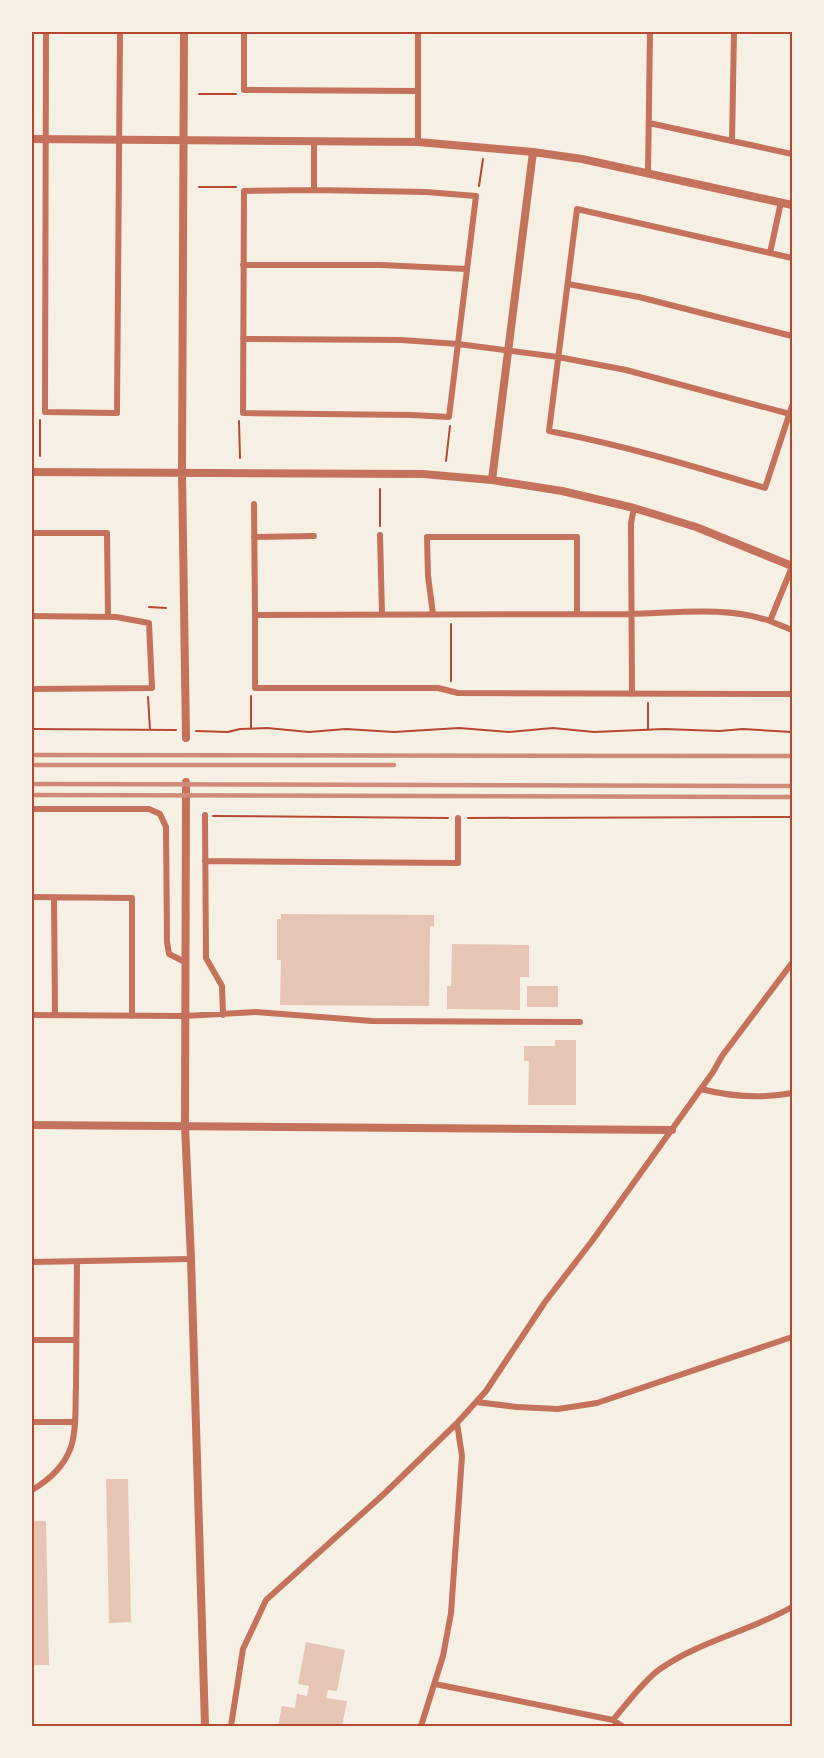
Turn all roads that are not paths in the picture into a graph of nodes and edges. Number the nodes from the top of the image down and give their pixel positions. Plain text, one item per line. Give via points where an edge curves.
1 (46, 32) edge
2 (120, 32) edge
3 (184, 32) edge
4 (244, 32) edge
5 (418, 32) edge
6 (650, 32) edge
7 (734, 32) edge
8 (418, 91) junction
9 (649, 123) junction
10 (32, 139) edge
11 (45, 139) junction
12 (120, 140) junction
13 (183, 140) junction
14 (314, 141) junction
15 (732, 141) junction
16 (418, 142) junction
17 (533, 152) junction
18 (792, 154) edge
19 (648, 173) junction
20 (314, 190) junction
21 (781, 202) junction
22 (792, 205) edge
23 (770, 253) junction
24 (792, 258) edge
25 (243, 265) junction
26 (467, 269) junction
27 (568, 284) junction
28 (792, 336) edge
29 (243, 339) junction
30 (458, 344) junction
31 (508, 350) junction
32 (558, 357) junction
33 (792, 406) edge
34 (790, 414) junction
35 (32, 472) edge
36 (182, 472) junction
37 (492, 480) junction
38 (254, 504) dead end
39 (634, 507) junction
40 (32, 533) edge
41 (380, 535) road end
42 (314, 536) dead end
43 (254, 537) junction
44 (792, 566) edge
45 (381, 614) junction
46 (433, 614) junction
47 (577, 614) junction
48 (631, 614) junction
49 (255, 615) junction
50 (32, 616) edge
51 (108, 617) junction
52 (770, 621) junction
53 (792, 630) edge
54 (32, 689) edge
55 (632, 694) junction
56 (792, 694) edge
57 (186, 738) dead end
58 (186, 782) dead end
59 (32, 810) edge
60 (205, 815) road end
61 (458, 818) road end
62 (205, 861) junction
63 (32, 897) edge
64 (54, 897) junction
65 (185, 962) junction
66 (792, 963) edge
67 (32, 1015) edge
68 (55, 1015) junction
69 (223, 1015) junction
70 (132, 1016) junction
71 (185, 1016) junction
72 (580, 1022) dead end
73 (700, 1089) junction
74 (792, 1093) edge
75 (32, 1125) edge
76 (185, 1126) junction
77 (672, 1130) junction
78 (191, 1259) junction
79 (32, 1262) edge
80 (77, 1262) junction
81 (792, 1337) edge
82 (32, 1340) edge
83 (76, 1340) junction
84 (476, 1402) junction
85 (32, 1422) edge
86 (74, 1422) junction
87 (457, 1423) junction
88 (32, 1490) edge
89 (792, 1607) edge
90 (435, 1684) junction
91 (613, 1720) junction
92 (205, 1726) edge
93 (231, 1726) edge
94 (421, 1726) edge
95 (622, 1726) edge

1 - 11 street
2 - 12 street
3 - 13 street
4 - 8 street via 244,90
5 - 8 street
6 - 9 street
7 - 15 street
8 - 16 street
9 - 15 street
9 - 19 street
10 - 11 street
11 - 12 street
11 - 12 street via 45,412 117,412
12 - 13 street
13 - 14 street
13 - 36 street
14 - 16 street
14 - 20 street
15 - 18 street
16 - 17 street
17 - 19 street
17 - 31 street
19 - 21 street
20 - 25 street via 244,191
20 - 26 street via 476,196
21 - 22 street
21 - 23 street
23 - 24 street
23 - 27 street via 577,209
25 - 26 street
25 - 29 street
26 - 30 street
27 - 28 street via 639,297
27 - 32 street
29 - 30 street
29 - 30 street via 243,413 449,417
30 - 31 street
31 - 32 street
31 - 37 street
32 - 34 street via 626,370
32 - 34 street via 549,431 662,456 765,488
33 - 34 street
35 - 36 street
36 - 37 street via 423,474
36 - 57 street
37 - 39 street
38 - 43 street
39 - 44 street
39 - 48 street
40 - 51 street via 107,533
41 - 45 street
42 - 43 street
43 - 49 street
44 - 52 street
45 - 46 street
45 - 49 street
46 - 47 street
46 - 47 street via 427,537 577,537
47 - 48 street
48 - 52 street via 729,614
48 - 55 street
49 - 55 street via 255,688
50 - 51 street
51 - 54 street via 149,623 152,688
52 - 53 street
55 - 56 street
58 - 65 street
59 - 65 street via 149,809 160,814 166,827 169,954
60 - 62 street
61 - 62 street via 458,862
62 - 69 street via 206,958 222,986
63 - 64 street
64 - 68 street
64 - 70 street via 132,898
65 - 71 street
66 - 73 street
67 - 68 street
68 - 70 street
69 - 71 street
69 - 72 street via 256,1012 372,1021
70 - 71 street
71 - 76 street
73 - 74 street via 739,1097
73 - 77 street
75 - 76 street
76 - 77 street
76 - 78 street
77 - 84 street
78 - 80 street
78 - 92 street
79 - 80 street
80 - 83 street
81 - 84 street via 597,1403 558,1409
82 - 83 street
83 - 86 street
84 - 87 street
85 - 86 street
86 - 88 street via 72,1444 65,1460
87 - 90 street via 462,1456 452,1613
87 - 93 street via 266,1600 243,1649
89 - 91 street via 695,1648 657,1671
90 - 91 street
90 - 94 street
91 - 95 street

